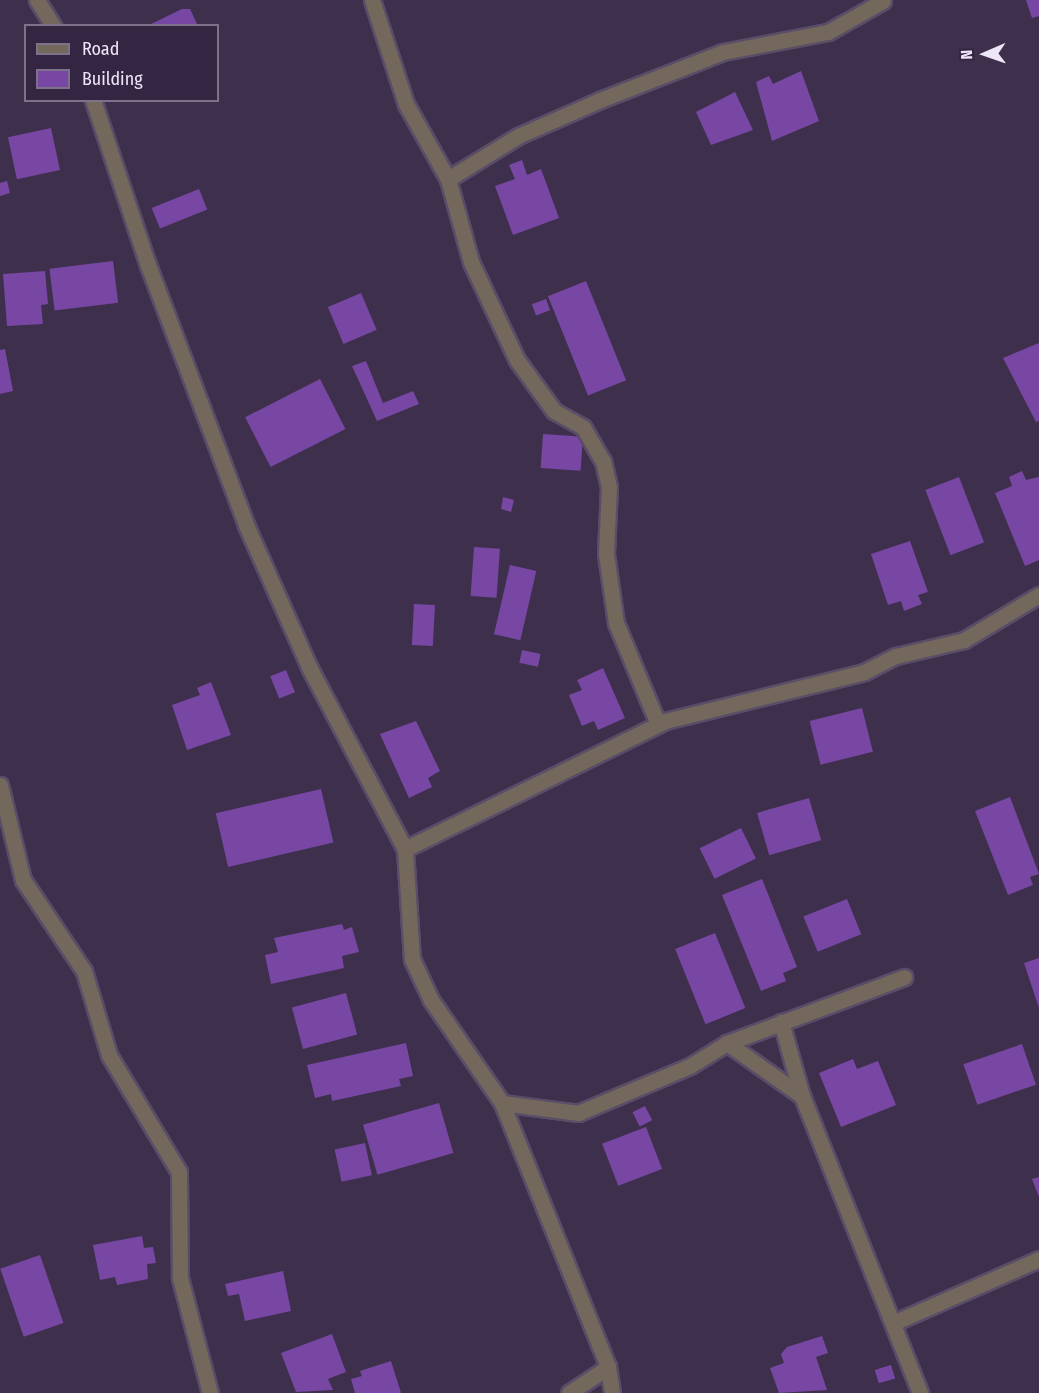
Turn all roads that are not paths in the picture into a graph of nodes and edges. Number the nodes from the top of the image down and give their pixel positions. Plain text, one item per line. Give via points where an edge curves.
1 (37, 0) edge
2 (372, 0) edge
3 (883, 1) edge
4 (52, 24) edge
5 (94, 102) edge
6 (448, 179) junction
7 (1039, 595) edge
8 (658, 724) junction
9 (0, 785) edge
10 (405, 849) junction
11 (904, 977) dead end
12 (781, 1022) junction
13 (727, 1043) junction
14 (802, 1096) junction
15 (502, 1103) junction
16 (1039, 1259) edge
17 (895, 1322) junction
18 (609, 1367) junction
19 (210, 1393) edge
20 (569, 1393) edge
21 (612, 1393) edge
22 (920, 1393) edge

1 - 4 street
2 - 6 street via 406,104
3 - 6 street via 828,32 723,52 600,100 518,136
5 - 10 street via 148,265 246,525 310,669
6 - 8 street via 471,262 517,360 554,411 583,427 603,461 609,486 606,554 616,623
7 - 8 street via 964,640
8 - 10 street
9 - 19 street via 23,880 84,971 109,1055 179,1172 180,1278
10 - 15 street via 412,958 431,1000
11 - 12 street
12 - 13 street
12 - 14 street
13 - 14 street
13 - 15 street via 690,1066 578,1113
14 - 17 street
15 - 18 street
16 - 17 street
17 - 22 street
18 - 20 street
18 - 21 street

